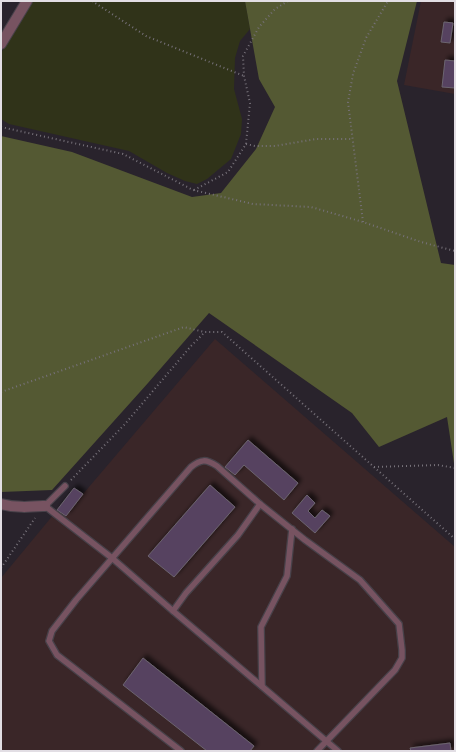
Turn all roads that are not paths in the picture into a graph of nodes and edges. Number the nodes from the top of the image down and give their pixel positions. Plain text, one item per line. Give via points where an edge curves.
1 (28, 1) edge
2 (1, 44) edge
3 (65, 486) road end
4 (1, 504) edge
5 (260, 504) junction
6 (45, 506) junction
7 (292, 529) junction
8 (112, 558) junction
9 (173, 611) junction
10 (262, 686) junction
11 (326, 741) junction
12 (181, 751) edge
13 (317, 751) edge
14 (338, 751) edge

1 - 2 street
3 - 6 lane
4 - 6 street via 23,508
5 - 7 lane
5 - 8 lane via 210,461 196,463
5 - 9 lane via 238,535
6 - 8 lane
7 - 10 lane via 287,576 261,627
7 - 11 lane via 360,580 399,624 402,658 395,670
8 - 9 lane
8 - 12 lane via 52,631 49,641 57,655
9 - 10 lane
10 - 11 lane
11 - 13 lane
11 - 14 lane

